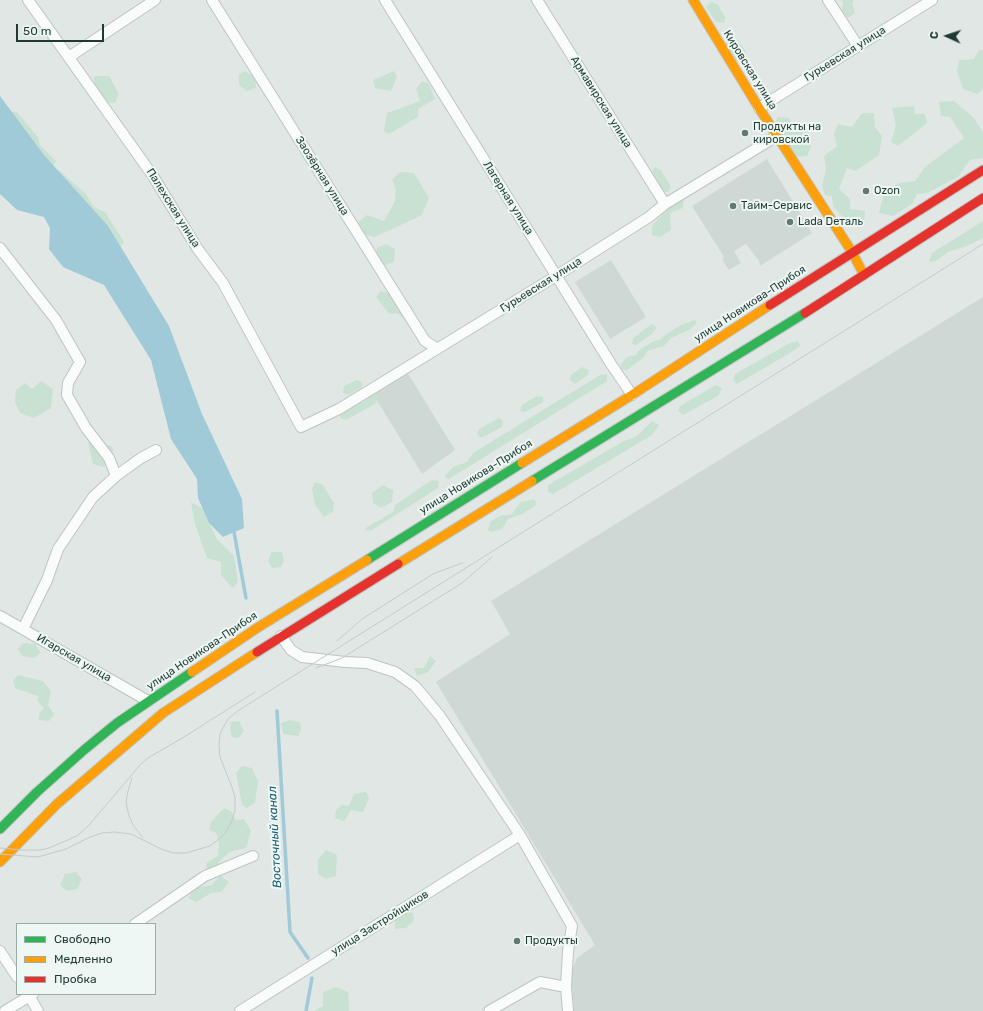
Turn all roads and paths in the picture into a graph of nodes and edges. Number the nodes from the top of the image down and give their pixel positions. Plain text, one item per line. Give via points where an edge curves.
1 (28, 0) edge
2 (155, 0) edge
3 (212, 0) edge
4 (385, 0) edge
5 (537, 0) edge
6 (693, 0) edge
7 (828, 0) edge
8 (932, 0) edge
9 (858, 46) junction
10 (69, 57) junction
11 (759, 108) junction
12 (777, 136) junction
13 (983, 170) edge
14 (983, 198) edge
15 (665, 204) junction
16 (0, 248) edge
17 (852, 252) junction
18 (864, 275) junction
19 (556, 276) junction
20 (436, 348) junction
21 (632, 395) junction
22 (301, 427) joint
23 (156, 450) dead end
24 (116, 476) junction
25 (0, 616) edge
26 (23, 629) junction
27 (281, 636) junction
28 (148, 702) junction
29 (0, 829) edge
30 (520, 835) junction
31 (253, 856) dead end
32 (0, 862) edge
33 (136, 923) edge
34 (0, 951) edge
35 (16, 975) edge
36 (566, 987) junction
37 (30, 995) edge
38 (5, 1011) edge
39 (38, 1011) edge
40 (240, 1011) edge
41 (489, 1011) edge
42 (568, 1011) edge

1 - 10 street, Палехская улица
2 - 10 street
3 - 20 street, Заозёрная улица via 425,341
4 - 19 street, Лагерная улица
5 - 15 street, Армавирская улица
6 - 11 main road, Кировская улица
7 - 9 street
8 - 9 street, Гурьевская улица
9 - 11 street, Гурьевская улица
10 - 22 street, Палехская улица via 153,176 197,248 224,283
11 - 12 main road, Кировская улица
12 - 15 street, Гурьевская улица
12 - 17 main road, Кировская улица
13 - 17 main road, улица Новикова-Прибоя
14 - 18 main road
15 - 19 street, Гурьевская улица via 649,217
16 - 24 street via 56,320 80,362 68,384 67,395 86,428 109,458
17 - 18 main road, Кировская улица
17 - 21 main road, улица Новикова-Прибоя
18 - 27 main road
19 - 20 street, Гурьевская улица
19 - 21 street, Лагерная улица
20 - 22 street, Гурьевская улица via 339,409
21 - 28 main road, улица Новикова-Прибоя via 257,628
23 - 24 street
24 - 26 street via 94,497 58,549 47,580
25 - 26 street, Игарская улица
26 - 28 street, Игарская улица
27 - 30 street via 291,650 302,657 367,663 395,672 415,686 440,716
27 - 32 main road via 163,713 63,799
28 - 29 main road, улица Новикова-Прибоя via 84,750
30 - 36 street via 572,926
30 - 40 street, улица Застройщиков
31 - 33 street via 205,876
34 - 35 street
36 - 41 street via 540,982
36 - 42 street
37 - 38 street
37 - 39 street

